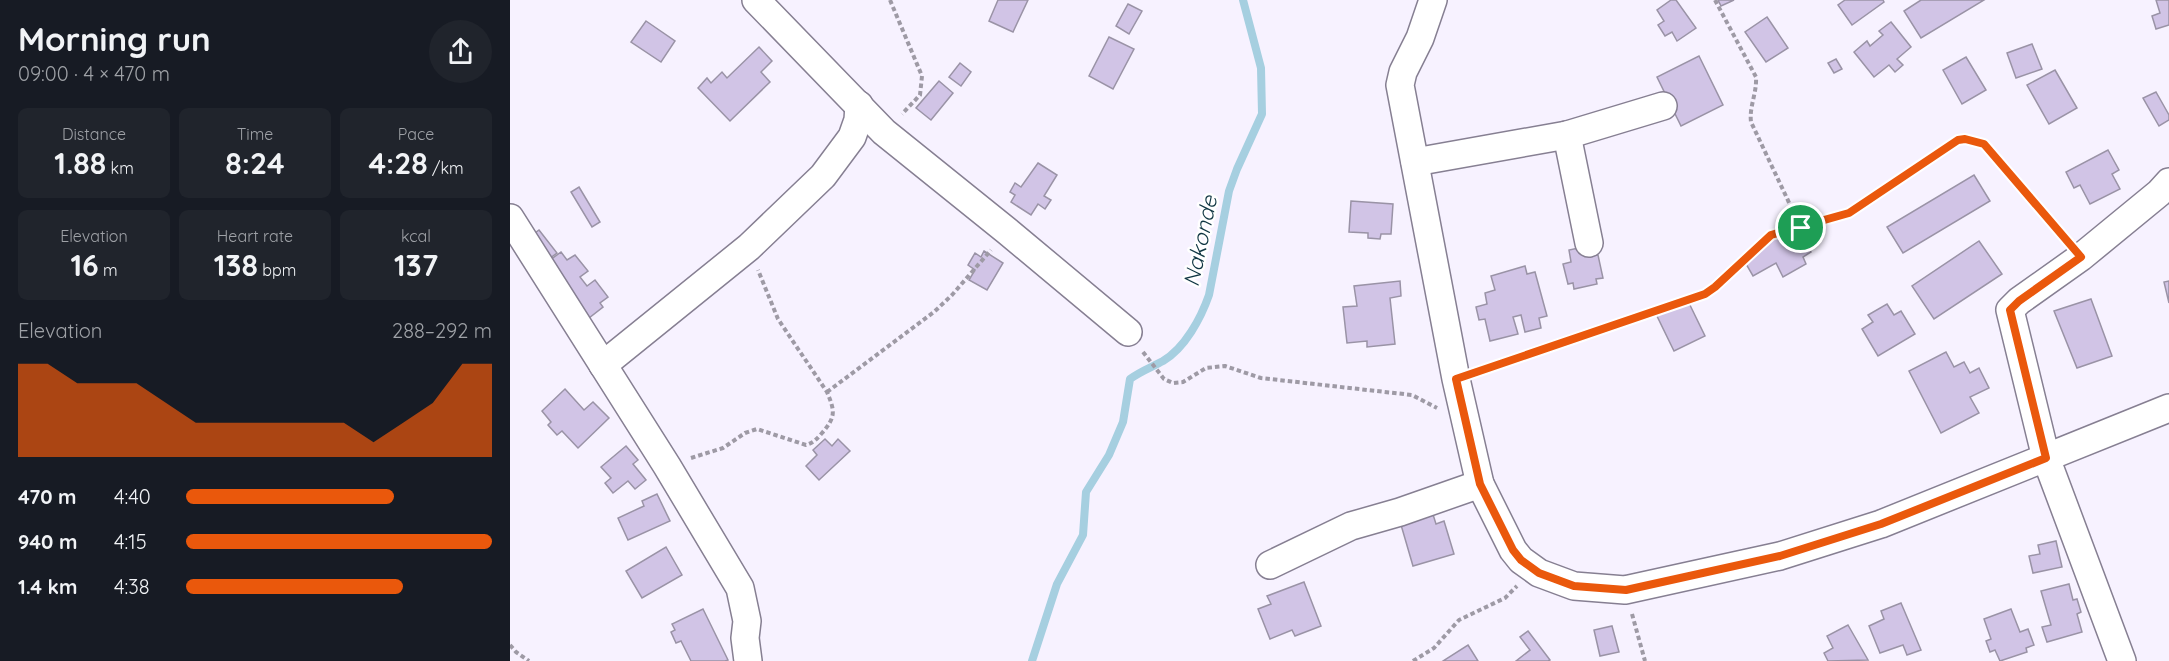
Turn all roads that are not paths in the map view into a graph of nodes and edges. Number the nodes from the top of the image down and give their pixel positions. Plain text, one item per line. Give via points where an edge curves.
1 (756, 0) edge
2 (1433, 0) edge
3 (859, 105) junction
4 (1663, 106) dead end
5 (1567, 135) junction
6 (1415, 162) junction
7 (2169, 182) edge
8 (510, 218) edge
9 (1589, 243) dead end
10 (1128, 332) road end
11 (603, 365) junction
12 (2169, 408) edge
13 (2046, 458) junction
14 (1480, 484) junction
15 (1270, 565) dead end
16 (748, 661) edge
17 (2122, 661) edge

1 - 3 street
2 - 6 street via 1400,85
3 - 10 street via 884,132
3 - 11 street via 852,137 823,176 749,247
4 - 5 street
5 - 6 street
5 - 9 street
6 - 14 street via 1465,426
7 - 13 street via 2081,257 2010,310
8 - 11 street
11 - 16 street via 740,588 747,621
12 - 13 street
13 - 14 street via 1881,524 1780,556 1626,590 1574,586 1532,568 1513,550
13 - 17 street
14 - 15 street via 1350,526

